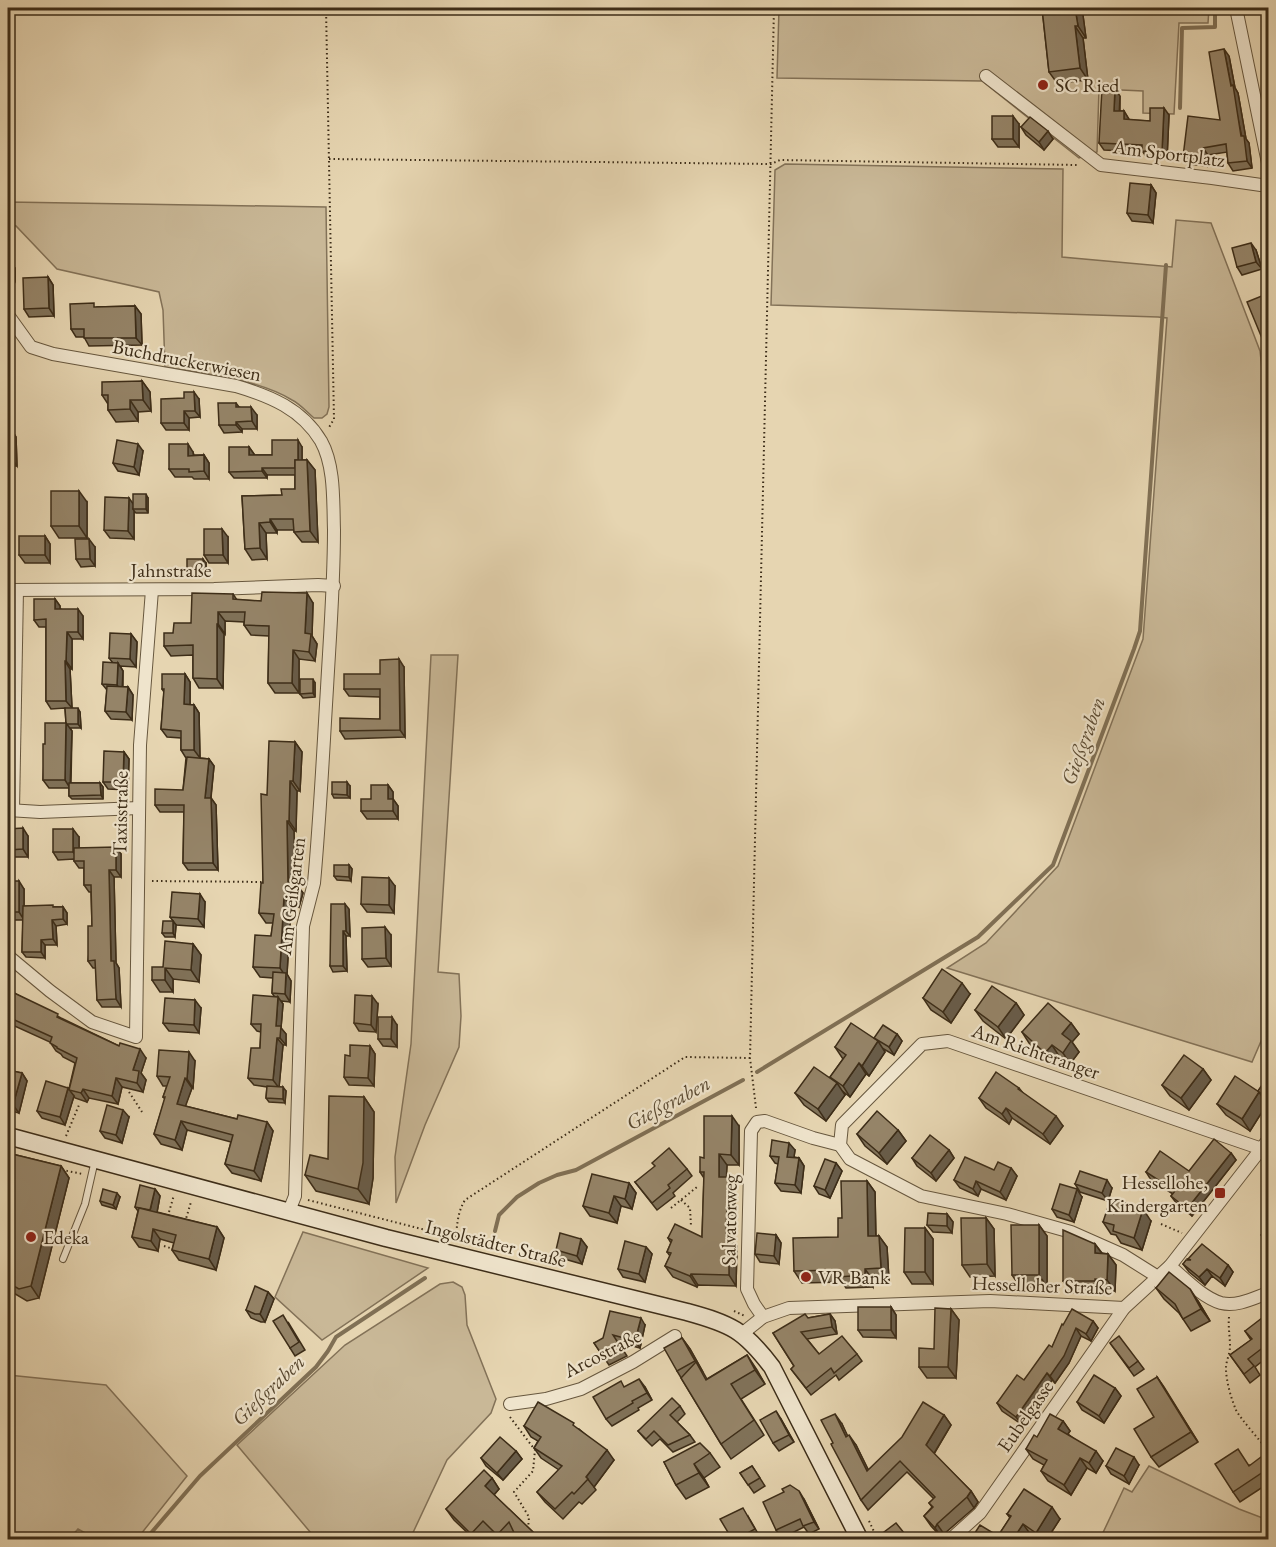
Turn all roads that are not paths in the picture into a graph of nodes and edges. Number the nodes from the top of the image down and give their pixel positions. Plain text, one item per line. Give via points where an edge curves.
1 (1236, 8) edge
2 (986, 76) dead end
3 (1269, 162) edge
4 (1269, 186) edge
5 (8, 315) edge
6 (334, 586) junction
7 (12, 590) edge
8 (152, 590) junction
9 (139, 808) junction
10 (10, 810) edge
11 (8, 956) edge
12 (8, 1136) edge
13 (1265, 1144) edge
14 (840, 1145) junction
15 (94, 1166) junction
16 (288, 1211) junction
17 (63, 1258) dead end
18 (1170, 1266) junction
19 (1158, 1277) junction
20 (1269, 1293) edge
21 (1124, 1308) junction
22 (763, 1317) junction
23 (742, 1333) junction
24 (675, 1336) dead end
25 (507, 1407) road end
26 (860, 1539) edge
27 (950, 1539) edge

1 - 3 street
2 - 4 street, Am Sportplatz via 1101,165
5 - 6 street, Buchdruckerwiesen via 31,346 53,354 236,386 263,394 298,413 322,443 333,482
6 - 8 street, Jahnstraße
6 - 16 street, Am Geißgarten via 314,883 303,926 295,1196
7 - 8 street, Jahnstraße
7 - 10 street
8 - 9 street, Taxisstraße
9 - 10 street
9 - 11 street, Taxisstraße via 136,1037 92,1022
12 - 15 main road, Ingolstädter Straße via 60,1150
13 - 14 street, Am Richteranger via 948,1041 922,1044 842,1125
13 - 18 street, Hesselloher Straße
14 - 19 street via 850,1159 921,1196 1071,1232 1124,1255
14 - 22 street, Salvatorweg via 765,1121 758,1122 751,1131 747,1289
15 - 16 main road, Ingolstädter Straße via 196,1186
15 - 17 lane via 85,1204
16 - 23 main road, Ingolstädter Straße via 714,1319
18 - 19 street, Hesselloher Straße
18 - 20 street via 1197,1290 1220,1303 1246,1301
19 - 21 street, Hesselloher Straße
21 - 22 street, Hesselloher Straße via 990,1301 789,1308
21 - 27 street, Eubelgasse via 980,1513
22 - 23 street, Hesselloher Straße
23 - 26 main road, Ingolstädter Straße via 772,1367
24 - 25 street, Arcostraße via 581,1389

